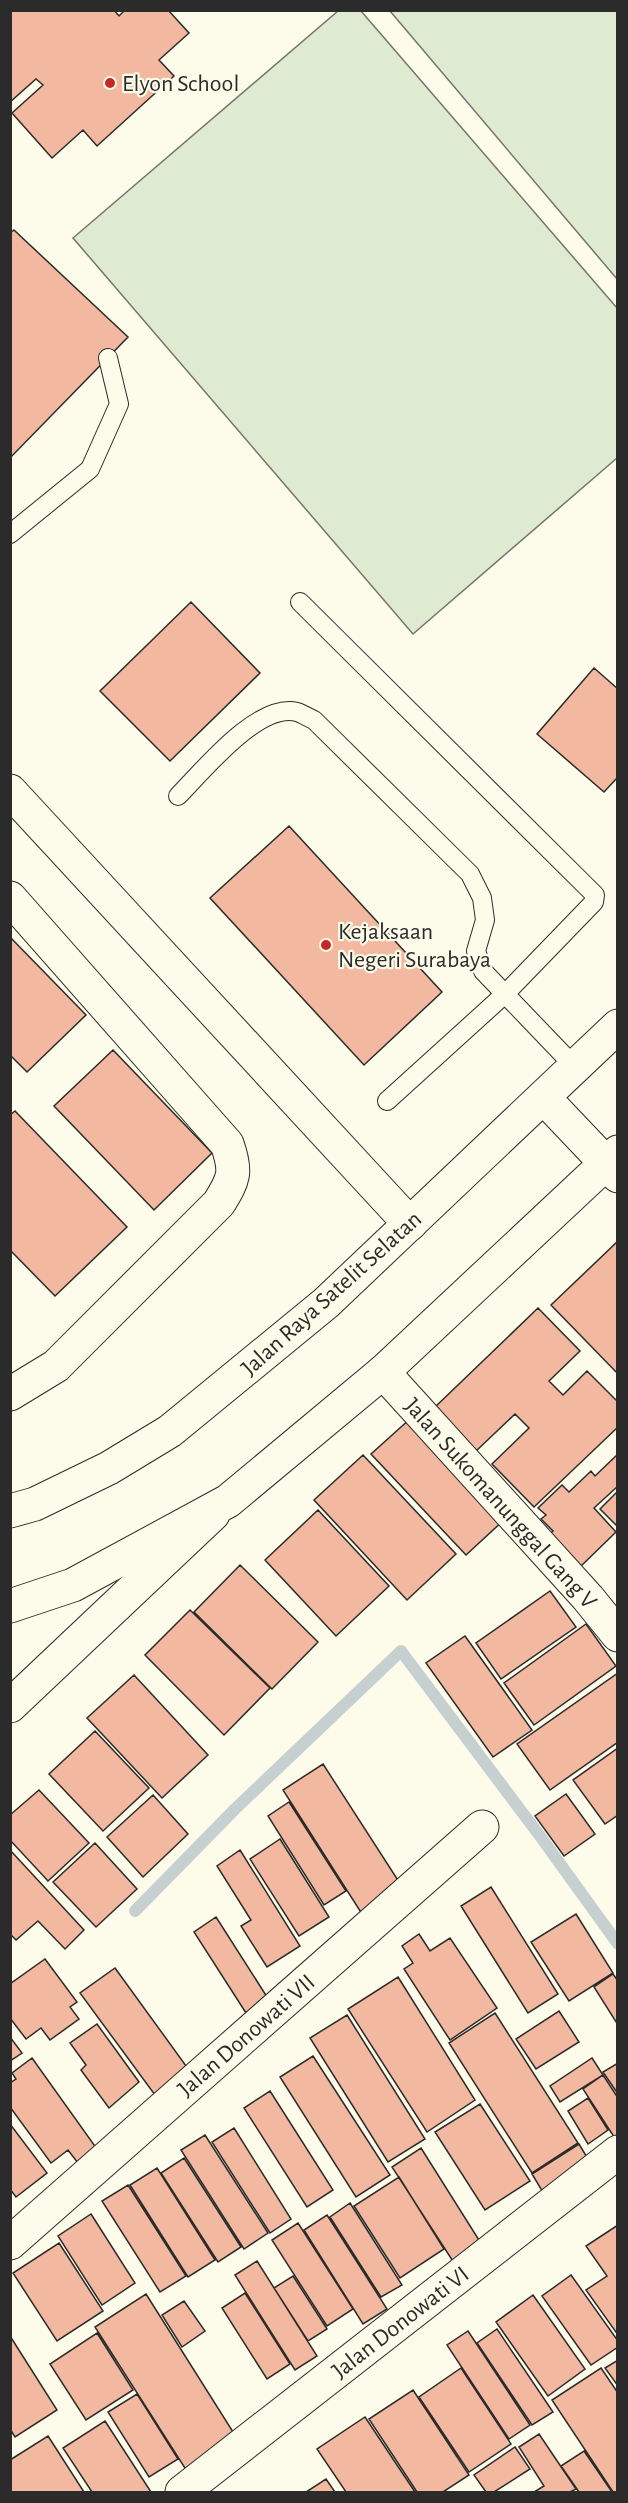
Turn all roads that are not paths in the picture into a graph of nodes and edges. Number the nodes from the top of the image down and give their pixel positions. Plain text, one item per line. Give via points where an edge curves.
1 (108, 358) dead end
2 (10, 534) edge
3 (300, 602) dead end
4 (10, 791) edge
5 (178, 796) dead end
6 (10, 898) edge
7 (505, 994) junction
8 (618, 1026) edge
9 (575, 1067) junction
10 (544, 1098) junction
11 (387, 1101) dead end
12 (614, 1164) edge
13 (410, 1224) junction
14 (383, 1372) junction
15 (10, 1394) edge
16 (228, 1501) junction
17 (10, 1511) edge
18 (10, 1606) edge
19 (618, 1635) edge
20 (10, 1706) edge
21 (482, 1827) dead end
22 (618, 2152) edge
23 (10, 2243) edge
24 (182, 2493) edge

1 - 2 lane via 120,404 90,469
3 - 7 lane via 595,895 594,902
4 - 13 street
5 - 7 lane via 240,732 272,715 295,712 314,720 470,874 482,898 485,920 476,951 483,971
6 - 15 street via 227,1144 235,1165 230,1186 219,1203 56,1366
7 - 9 lane
7 - 11 lane
8 - 9 street, Jalan Raya Satelit Selatan
9 - 10 street, Jalan Raya Satelit Selatan
10 - 12 street
10 - 13 street, Jalan Raya Satelit Selatan
12 - 14 street
13 - 17 street, Jalan Raya Satelit Selatan via 326,1303 170,1431 109,1468 36,1504
14 - 16 street
14 - 19 street, Jalan Sukomanunggal Gang V
16 - 18 street via 73,1585
16 - 20 street
21 - 23 street, Jalan Donowati VII
22 - 24 street, Jalan Donowati VI

